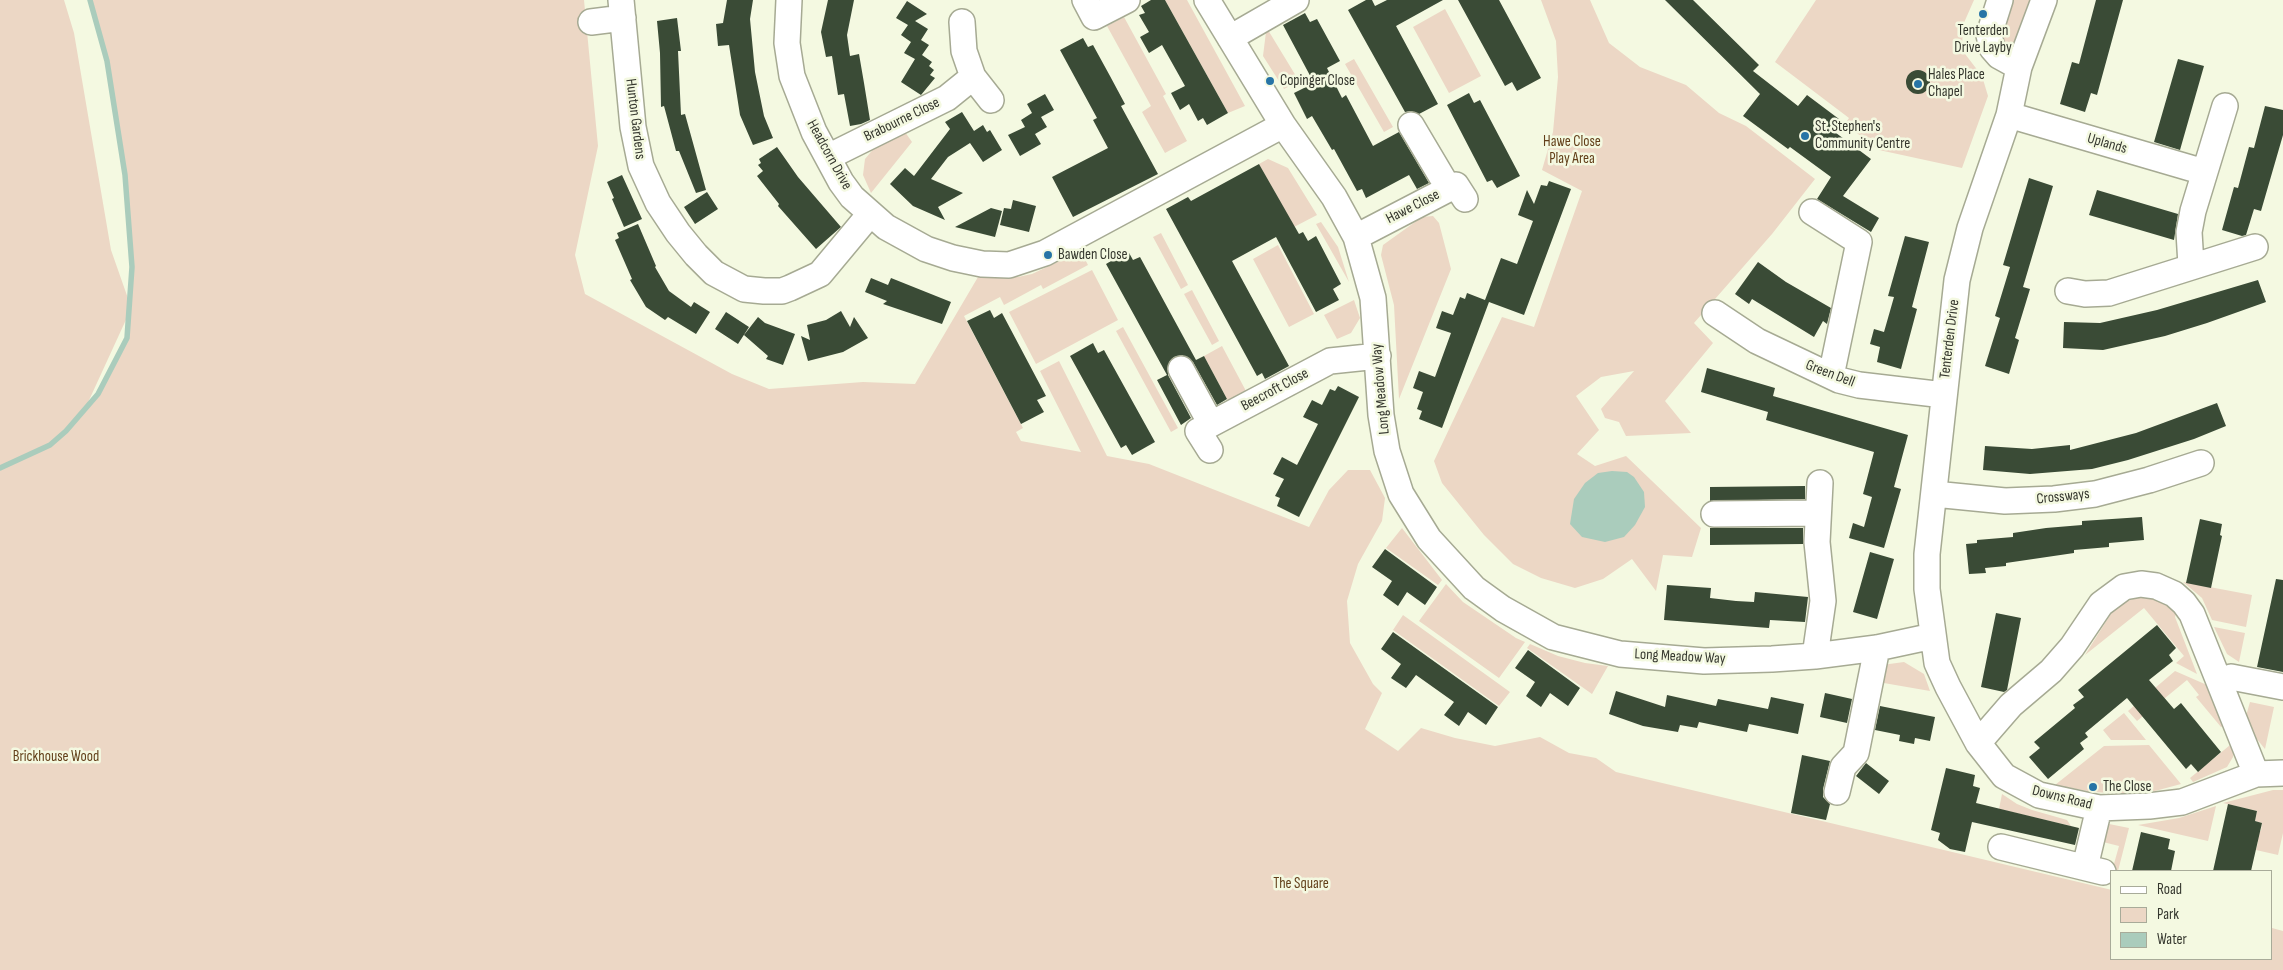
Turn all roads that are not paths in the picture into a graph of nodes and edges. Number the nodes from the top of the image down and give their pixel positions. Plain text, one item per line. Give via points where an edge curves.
1 (789, 0) edge
2 (1085, 0) edge
3 (1126, 0) edge
4 (1207, 0) edge
5 (1296, 0) edge
6 (2000, 0) edge
7 (2044, 0) edge
8 (622, 9) edge
9 (591, 22) dead end
10 (962, 22) dead end
11 (1230, 38) junction
12 (2018, 67) junction
13 (973, 77) junction
14 (992, 100) dead end
15 (2009, 115) junction
16 (2228, 118) dead end
17 (1283, 125) junction
18 (1412, 125) dead end
19 (828, 157) junction
20 (2204, 172) junction
21 (1812, 212) dead end
22 (870, 214) junction
23 (1356, 237) junction
24 (2255, 247) dead end
25 (2191, 265) junction
26 (2079, 289) dead end
27 (1721, 322) dead end
28 (1378, 356) junction
29 (1181, 369) dead end
30 (1831, 376) junction
31 (1944, 395) junction
32 (1211, 424) junction
33 (1210, 450) dead end
34 (2193, 469) dead end
35 (1820, 483) dead end
36 (1934, 494) junction
37 (1817, 513) junction
38 (1714, 514) dead end
39 (1933, 636) junction
40 (1877, 648) junction
41 (1815, 656) junction
42 (2220, 683) junction
43 (1948, 687) joint
44 (2283, 687) edge
45 (1978, 743) junction
46 (2283, 773) edge
47 (2256, 774) junction
48 (1837, 792) dead end
49 (2099, 808) junction
50 (2001, 846) dead end

1 - 19 street, Headcorn Drive via 787,43 792,76
2 - 3 street via 1094,17
4 - 11 street, Long Meadow Way
5 - 11 street
6 - 12 street via 1989,35 1992,48
7 - 12 street, Tenterden Drive
8 - 9 street, Hunton Gardens
8 - 22 street, Hunton Gardens via 633,127 643,173 678,233 714,273 744,289 782,291 820,274
10 - 13 street via 964,51
11 - 17 street, Long Meadow Way
12 - 15 street, Tenterden Drive
13 - 14 street
13 - 19 street, Brabourne Close via 947,98
15 - 20 street, Uplands
15 - 31 street, Tenterden Drive via 1970,200
16 - 20 street
17 - 22 street, Headcorn Drive via 1045,253 1010,265 982,264 926,249 886,227
17 - 23 street, Long Meadow Way via 1334,197
18 - 23 street, Hawe Close via 1457,194
19 - 22 street, Headcorn Drive via 852,197
20 - 25 street via 2189,232
21 - 30 street via 1859,242
23 - 28 street, Long Meadow Way via 1373,298
24 - 25 street
25 - 26 street via 2109,293
27 - 30 street, Green Dell
28 - 32 street, Beecroft Close via 1330,361
28 - 41 street, Long Meadow Way via 1380,415 1401,494 1429,539 1453,568 1503,609 1553,637 1620,654 1704,660
29 - 32 street
30 - 31 street, Green Dell via 1859,385
31 - 36 street, Tenterden Drive
32 - 33 street via 1198,431
34 - 36 street, Crossways via 2095,494 2054,499 2005,501
35 - 37 street
36 - 39 street, Tenterden Drive via 1926,589
37 - 38 street
37 - 41 street via 1823,601
39 - 40 street, Long Meadow Way
39 - 43 street, Tenterden Drive via 1938,663
40 - 41 street, Long Meadow Way
40 - 48 street via 1856,753 1843,767
42 - 44 street via 2231,676
42 - 45 street via 2195,621 2184,603 2174,594 2156,586 2124,587 2101,604 2052,671 2011,705
42 - 47 street
43 - 45 street, Downs Road
45 - 49 street, Downs Road via 2004,776 2020,786 2038,795
46 - 47 street, Downs Road
47 - 49 street, Downs Road via 2182,802
49 - 50 street via 2094,869

